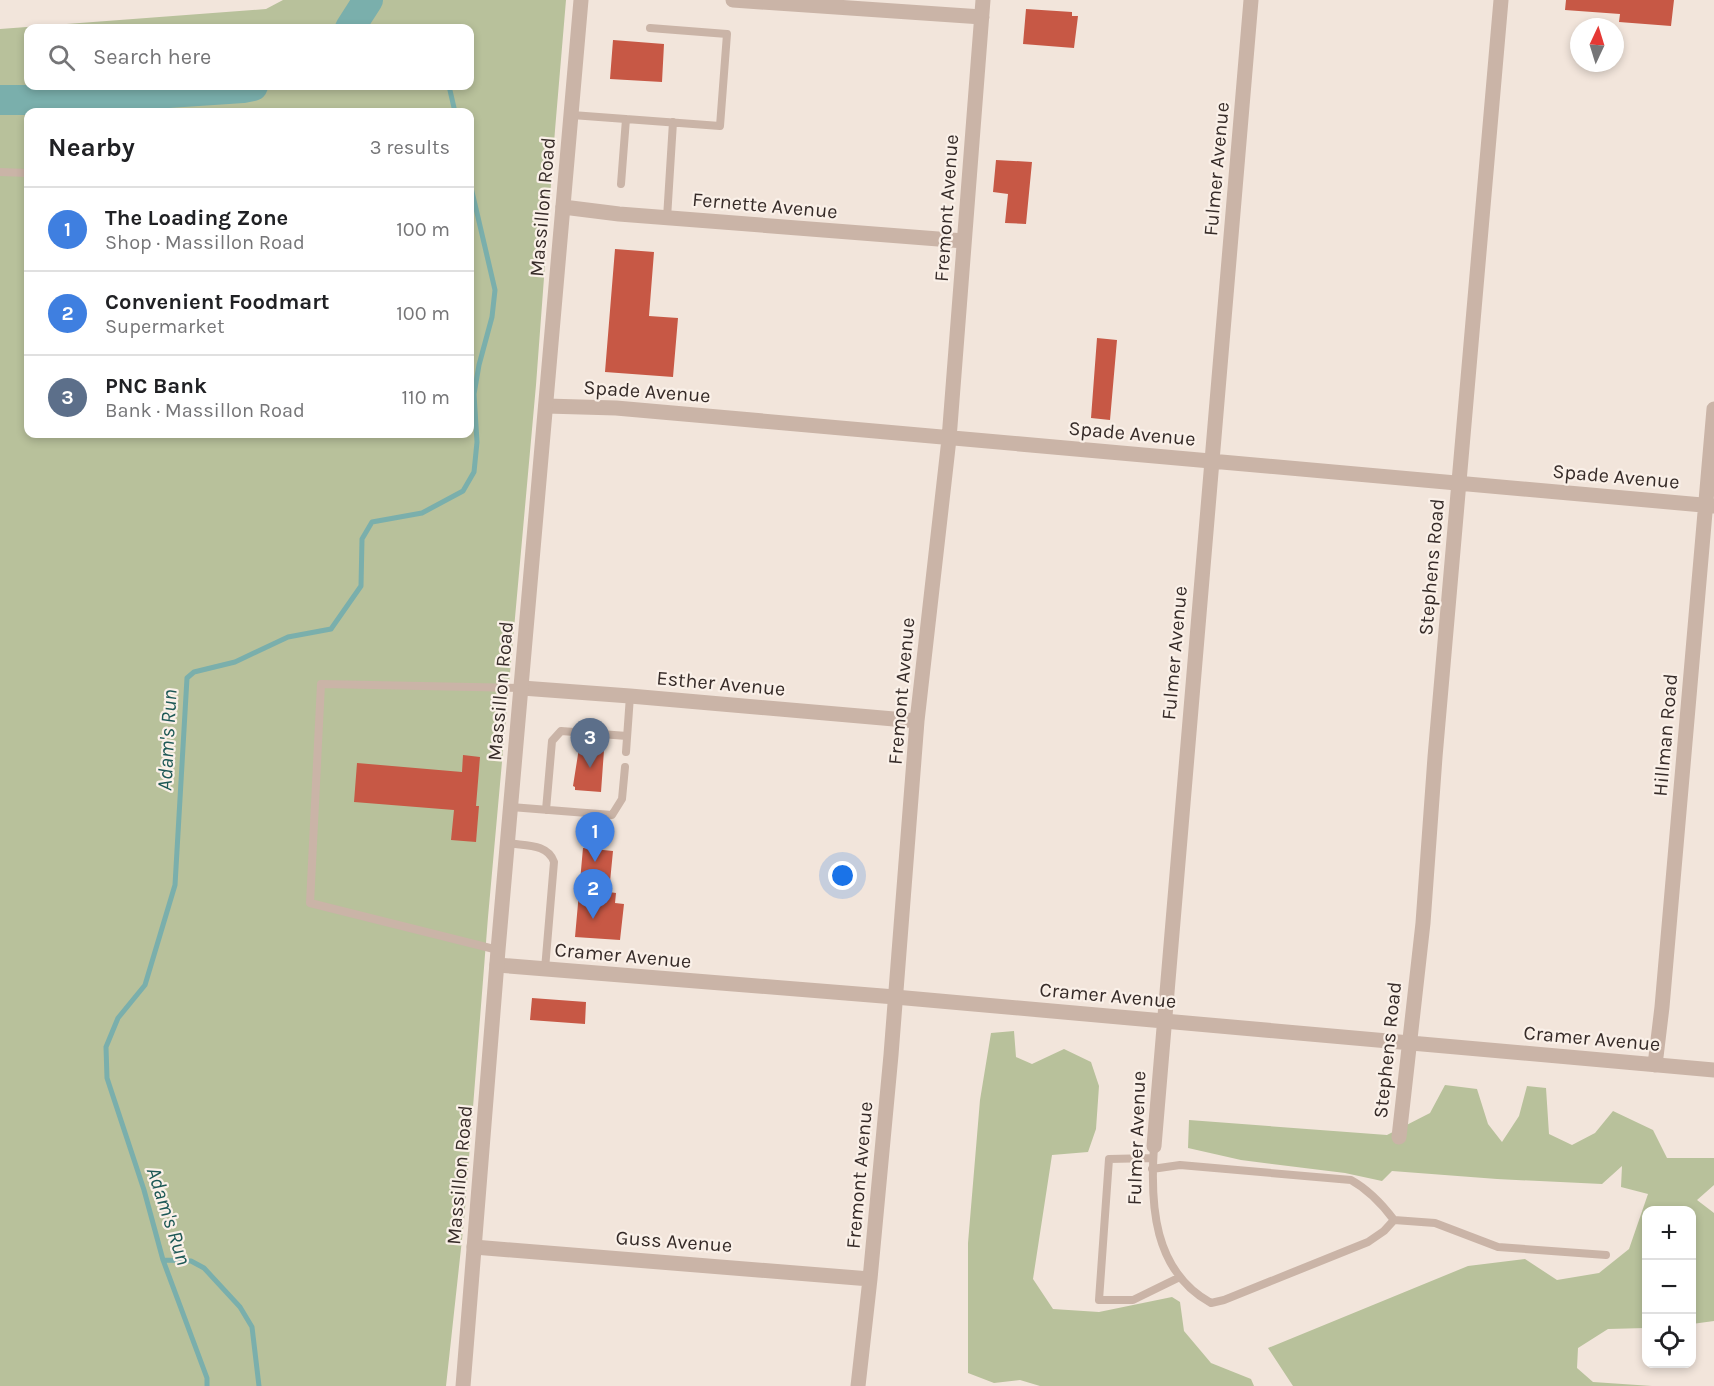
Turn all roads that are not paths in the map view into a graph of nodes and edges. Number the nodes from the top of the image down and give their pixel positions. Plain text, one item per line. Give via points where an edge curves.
1 (581, 0) edge
2 (734, 0) edge
3 (983, 0) edge
4 (1251, 0) edge
5 (1501, 0) edge
6 (982, 17) junction
7 (650, 28) dead end
8 (572, 115) junction
9 (626, 119) junction
10 (673, 122) junction
11 (0, 172) edge
12 (24, 173) edge
13 (621, 184) dead end
14 (563, 207) junction
15 (667, 218) junction
16 (964, 241) junction
17 (546, 406) junction
18 (1714, 409) edge
19 (949, 439) junction
20 (1211, 462) junction
21 (1459, 484) junction
22 (1710, 505) edge
23 (522, 688) junction
24 (630, 696) junction
25 (917, 721) junction
26 (627, 736) junction
27 (626, 752) dead end
28 (625, 767) dead end
29 (511, 807) junction
30 (546, 810) junction
31 (508, 843) junction
32 (498, 957) junction
33 (545, 969) junction
34 (894, 997) junction
35 (1163, 1021) junction
36 (1408, 1042) junction
37 (1655, 1065) junction
38 (1714, 1070) edge
39 (1399, 1137) dead end
40 (1153, 1152) junction
41 (1152, 1169) junction
42 (1394, 1220) junction
43 (474, 1247) junction
44 (1606, 1255) dead end
45 (1180, 1277) junction
46 (870, 1279) junction
47 (463, 1386) edge
48 (858, 1386) edge

1 - 8 street, Massillon Road
2 - 6 street
3 - 6 street, Fremont Avenue
4 - 20 street, Fulmer Avenue
5 - 21 street, Stephens Road
6 - 16 street, Fremont Avenue
7 - 10 lane via 727,34 720,126
8 - 9 lane
8 - 14 street, Massillon Road
9 - 10 lane
9 - 13 lane
10 - 15 lane
11 - 12 lane
14 - 15 street, Fernette Avenue
14 - 17 street, Massillon Road
15 - 16 street, Fernette Avenue
16 - 19 street, Fremont Avenue
17 - 19 street, Spade Avenue via 639,410
17 - 23 street, Massillon Road
18 - 22 street, Hillman Road
19 - 20 street, Spade Avenue
19 - 25 street, Fremont Avenue
20 - 21 street, Spade Avenue
20 - 35 street, Fulmer Avenue
21 - 22 street, Spade Avenue
21 - 36 street, Stephens Road via 1423,923
22 - 37 street, Hillman Road
23 - 24 street, Esther Avenue
23 - 29 street, Massillon Road
23 - 32 lane via 321,684 310,903
24 - 25 street, Esther Avenue
24 - 26 lane
25 - 34 street, Fremont Avenue
26 - 27 lane
26 - 30 lane via 561,731 552,741
28 - 30 lane via 622,799 612,814
29 - 30 lane
29 - 31 street, Massillon Road
31 - 32 street, Massillon Road
31 - 33 lane via 544,848 552,854
32 - 33 street, Cramer Avenue
32 - 43 street, Massillon Road
33 - 34 street, Cramer Avenue
34 - 35 street, Cramer Avenue
34 - 46 street, Fremont Avenue
35 - 36 street, Cramer Avenue
35 - 40 street, Fulmer Avenue
36 - 37 street, Cramer Avenue
36 - 39 street, Stephens Road
37 - 38 street, Cramer Avenue
40 - 41 lane, Fulmer Avenue
40 - 45 lane via 1109,1159 1099,1300 1133,1300
41 - 42 lane via 1180,1165 1352,1180 1379,1201
41 - 45 lane, Fulmer Avenue via 1154,1216 1161,1243
42 - 44 lane via 1435,1223 1498,1247
42 - 45 lane, Fulmer Avenue via 1368,1242 1224,1300 1210,1303
43 - 46 street, Guss Avenue
43 - 47 street, Massillon Road
46 - 48 street, Fremont Avenue

